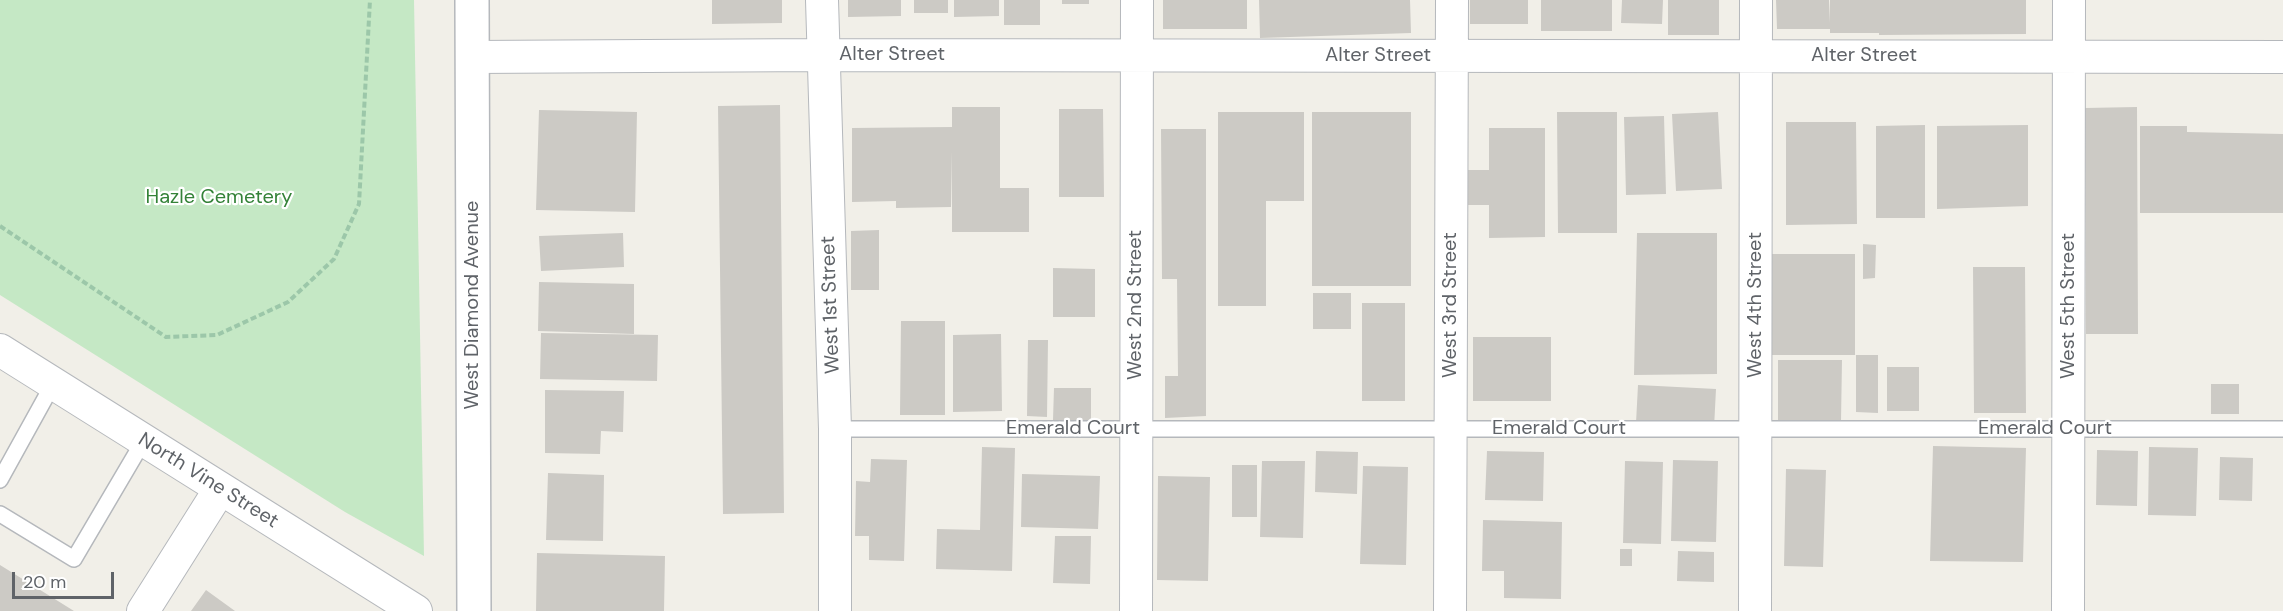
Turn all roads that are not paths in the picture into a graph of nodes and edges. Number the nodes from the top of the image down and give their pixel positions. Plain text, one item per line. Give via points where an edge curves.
1 (472, 0) edge
2 (822, 0) edge
3 (1137, 0) edge
4 (1452, 0) edge
5 (1756, 0) edge
6 (2069, 0) edge
7 (822, 55) junction
8 (1451, 56) junction
9 (1756, 56) junction
10 (2069, 56) junction
11 (472, 57) junction
12 (1137, 57) junction
13 (2283, 57) edge
14 (0, 350) edge
15 (53, 384) junction
16 (836, 429) junction
17 (1136, 429) junction
18 (1451, 429) junction
19 (1755, 429) junction
20 (2069, 429) junction
21 (2283, 429) edge
22 (144, 440) junction
23 (0, 480) edge
24 (220, 489) junction
25 (0, 514) edge
26 (143, 611) edge
27 (416, 611) edge
28 (474, 611) edge
29 (835, 611) edge
30 (1136, 611) edge
31 (1450, 611) edge
32 (1755, 611) edge
33 (2068, 611) edge

1 - 11 street, West Diamond Avenue
2 - 7 street, West 1st Street
3 - 12 street, West 2nd Street
4 - 8 street, West 3rd Street
5 - 9 street, West 4th Street
6 - 10 street, West 5th Street
7 - 11 street, Alter Street
7 - 12 street, Alter Street
7 - 16 street, West 1st Street
8 - 9 street, Alter Street
8 - 12 street, Alter Street
8 - 18 street, West 3rd Street
9 - 10 street, Alter Street
9 - 19 street, West 4th Street
10 - 13 street, Alter Street
10 - 20 street, West 5th Street
11 - 28 street, West Diamond Avenue
12 - 17 street, West 2nd Street
14 - 15 street, North Vine Street
15 - 22 street, North Vine Street
15 - 23 lane
16 - 17 lane, Emerald Court
16 - 29 street, West 1st Street
17 - 18 lane, Emerald Court
17 - 30 street, West 2nd Street
18 - 19 lane, Emerald Court
18 - 31 street, West 3rd Street
19 - 20 lane, Emerald Court
19 - 32 street, West 4th Street
20 - 21 lane, Emerald Court
20 - 33 street, West 5th Street
22 - 24 street, North Vine Street
22 - 25 lane via 74,559
24 - 26 street
24 - 27 street, North Vine Street

